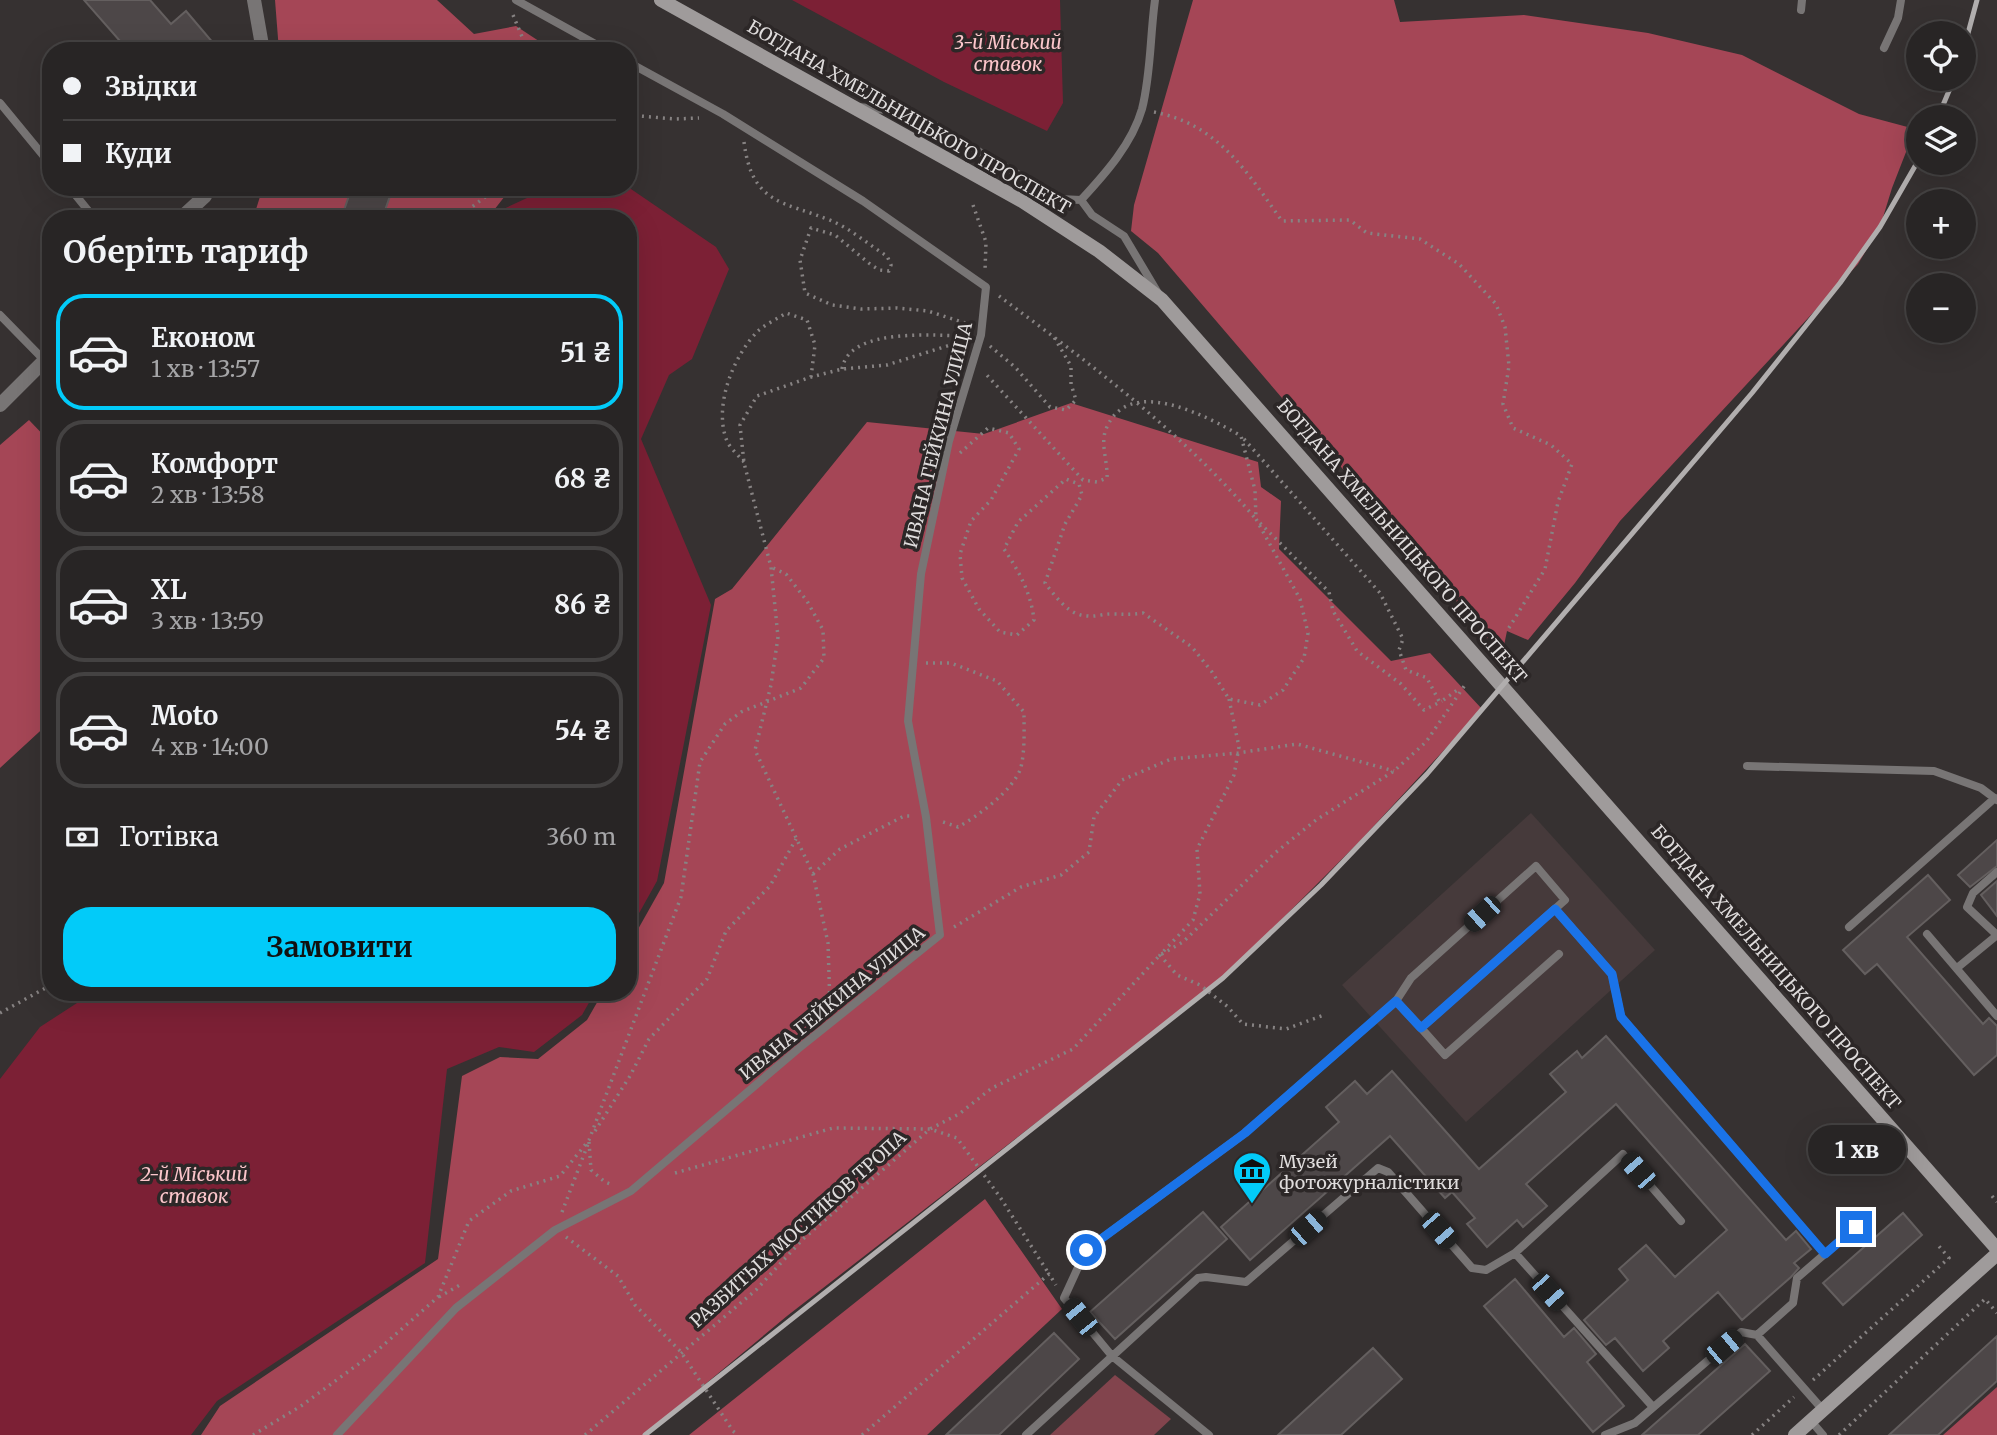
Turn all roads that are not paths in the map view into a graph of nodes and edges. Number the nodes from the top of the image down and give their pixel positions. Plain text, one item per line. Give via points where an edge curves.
1 (254, 0) edge
2 (516, 0) edge
3 (661, 0) edge
4 (1155, 0) edge
5 (1802, 0) edge
6 (1901, 0) edge
7 (1801, 10) dead end
8 (261, 42) edge
9 (592, 42) edge
10 (1884, 48) dead end
11 (637, 67) edge
12 (0, 103) edge
13 (854, 106) junction
14 (42, 154) edge
15 (76, 196) edge
16 (205, 196) edge
17 (1081, 200) junction
18 (88, 210) edge
19 (190, 210) edge
20 (1162, 300) junction
21 (0, 314) edge
22 (42, 352) edge
23 (42, 363) edge
24 (0, 405) edge
25 (1748, 766) dead end
26 (1996, 799) edge
27 (1997, 872) edge
28 (1555, 909) junction
29 (1849, 927) dead end
30 (1927, 933) dead end
31 (1996, 935) edge
32 (1559, 954) dead end
33 (1956, 968) junction
34 (1396, 1001) junction
35 (1997, 1016) edge
36 (1421, 1028) junction
37 (1871, 1214) dead end
38 (1681, 1221) dead end
39 (1997, 1251) edge
40 (1515, 1253) junction
41 (1825, 1254) junction
42 (1757, 1335) junction
43 (1112, 1356) junction
44 (1653, 1408) junction
45 (1823, 1410) junction
46 (1811, 1421) junction
47 (337, 1435) edge
48 (1026, 1435) edge
49 (1209, 1435) edge
50 (1605, 1435) edge
51 (1795, 1435) edge
52 (1823, 1435) edge

1 - 8 street
2 - 9 lane
3 - 13 main road, БОГДАНА ХМЕЛЬНИЦЬКОГО ПРОСПЕКТ
4 - 17 lane via 1142,110 1107,172
5 - 7 lane
6 - 10 lane
11 - 47 lane, ИВАНА ГЕЙКИНА УЛИЦА via 863,201 986,287 981,335 949,441 921,574 908,721 926,817 940,935 631,1191 555,1230 456,1308
12 - 14 lane
13 - 17 lane via 913,113 1060,198
13 - 20 main road, БОГДАНА ХМЕЛЬНИЦЬКОГО ПРОСПЕКТ via 1060,224
15 - 18 lane
16 - 19 street
17 - 20 lane via 1092,215 1124,236
20 - 39 main road, БОГДАНА ХМЕЛЬНИЦЬКОГО ПРОСПЕКТ
21 - 22 lane
23 - 24 street
25 - 26 lane via 1934,771 1982,788
26 - 29 lane
27 - 31 lane via 1973,893 1967,907
28 - 34 lane via 1565,900 1535,866 1411,978
28 - 36 lane
28 - 41 lane via 1612,974 1621,1017
30 - 33 lane
31 - 33 lane
32 - 36 lane via 1445,1055
33 - 35 lane
34 - 36 lane
34 - 43 lane via 1245,1133 1086,1250 1064,1298
37 - 41 lane
38 - 40 lane via 1623,1154
39 - 45 main road
40 - 43 lane via 1486,1270 1472,1268 1388,1172 1378,1168 1246,1282 1199,1278
40 - 44 lane
41 - 42 lane via 1797,1278 1793,1303
42 - 44 lane via 1741,1332
42 - 45 lane
43 - 48 lane
43 - 49 lane
44 - 50 lane via 1635,1423
45 - 46 main road
46 - 51 main road
46 - 52 lane

